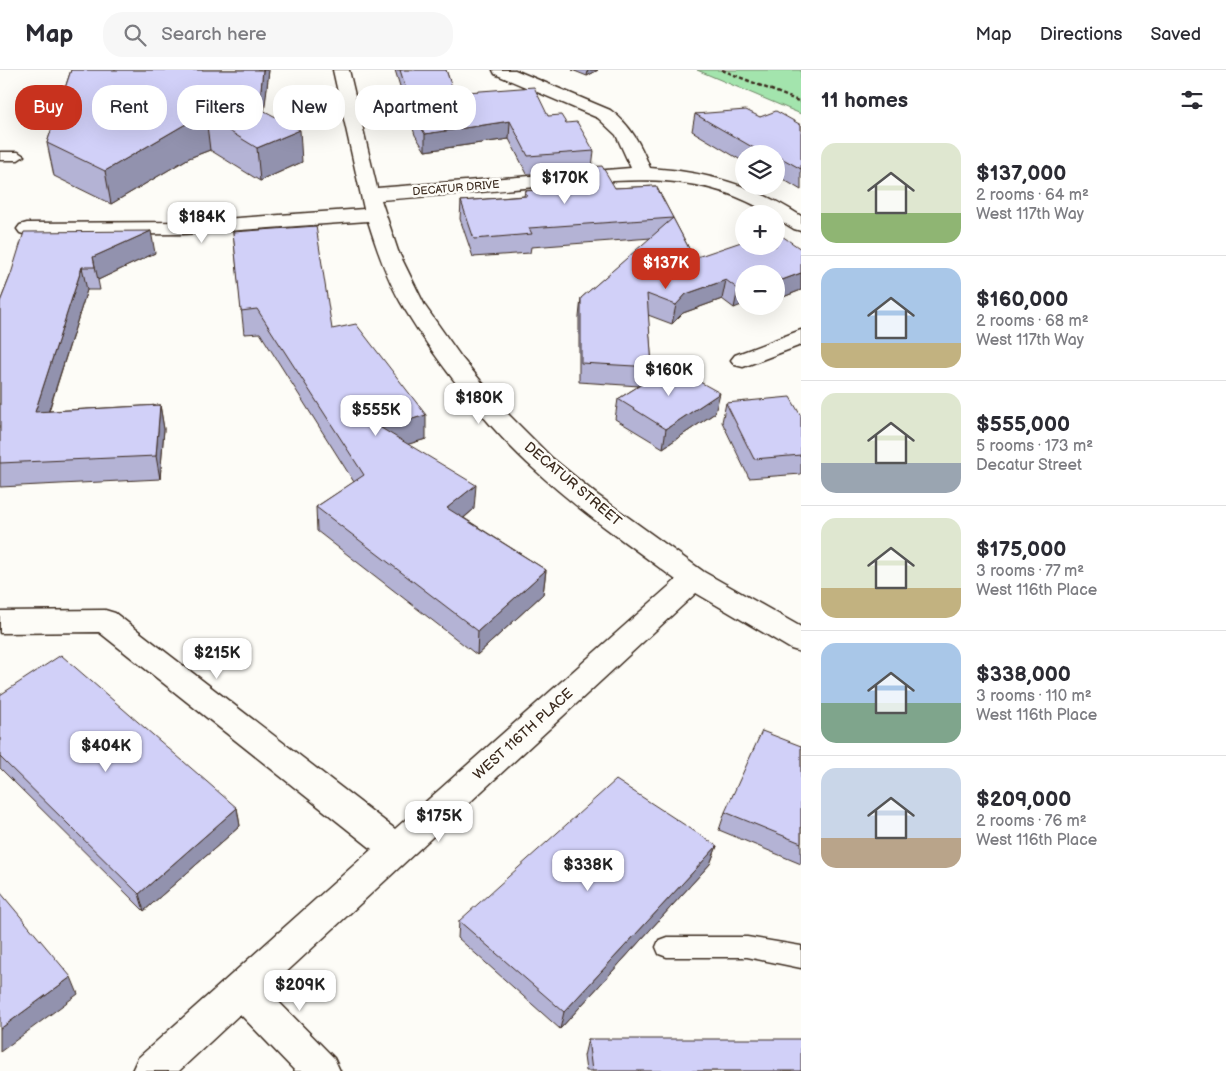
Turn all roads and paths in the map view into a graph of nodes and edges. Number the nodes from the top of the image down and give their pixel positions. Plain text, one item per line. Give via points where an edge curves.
1 (341, 70) edge
2 (502, 70) edge
3 (722, 70) edge
4 (801, 102) edge
5 (0, 156) edge
6 (18, 156) dead end
7 (642, 174) junction
8 (373, 205) junction
9 (801, 225) edge
10 (27, 229) dead end
11 (801, 337) edge
12 (743, 360) dead end
13 (694, 578) junction
14 (0, 622) edge
15 (801, 641) edge
16 (396, 849) junction
17 (667, 947) dead end
18 (801, 957) edge
19 (241, 990) junction
20 (151, 1071) edge
21 (322, 1071) edge

1 - 8 street, DECATUR STREET
2 - 7 street via 614,120 628,138
3 - 4 path
5 - 6 lane
7 - 8 street, DECATUR DRIVE
7 - 9 street, DECATUR DRIVE via 694,178 729,187 764,202
8 - 10 street, DECATUR DRIVE via 183,228
8 - 13 street, DECATUR STREET via 388,251 414,306 452,362 499,419 543,464 587,500
11 - 12 street
13 - 15 street, DECATUR STREET
13 - 16 street, WEST 116TH PLACE
14 - 16 street via 105,621
16 - 19 street, WEST 116TH PLACE
17 - 18 lane via 747,947
19 - 20 street, WEST 116TH PLACE
19 - 21 street

